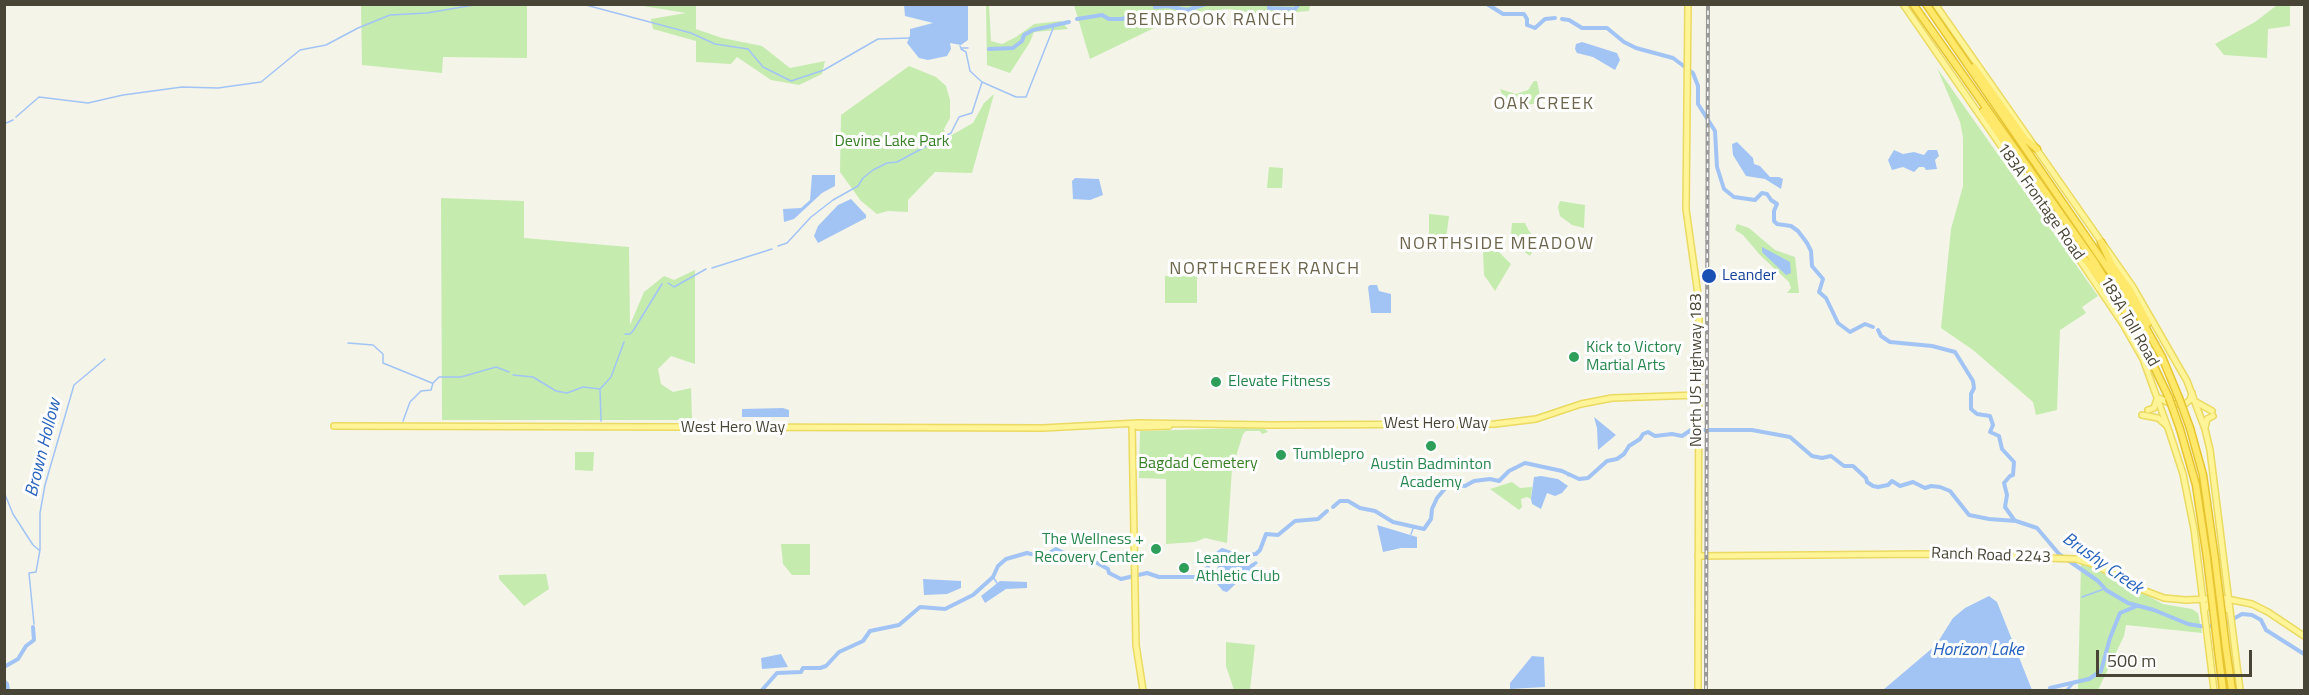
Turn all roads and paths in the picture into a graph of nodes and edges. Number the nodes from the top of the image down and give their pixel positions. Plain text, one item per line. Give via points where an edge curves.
1 (1688, 4) edge
2 (1903, 4) edge
3 (1935, 4) edge
4 (1927, 5) edge
5 (1912, 6) edge
6 (1909, 15) junction
7 (1947, 34) junction
8 (1938, 40) junction
9 (2037, 149) junction
10 (2012, 162) junction
11 (2066, 240) junction
12 (2101, 242) junction
13 (2162, 357) junction
14 (2192, 393) junction
15 (1698, 395) junction
16 (2168, 396) junction
17 (2158, 397) junction
18 (2195, 401) junction
19 (2148, 410) dead end
20 (2142, 415) dead end
21 (1132, 424) junction
22 (334, 426) dead end
23 (2168, 427) junction
24 (2205, 429) junction
25 (1698, 556) junction
26 (2201, 586) junction
27 (2203, 599) junction
28 (2229, 599) junction
29 (2190, 600) junction
30 (2240, 601) junction
31 (2229, 610) junction
32 (2204, 611) junction
33 (2304, 636) edge
34 (1143, 690) edge
35 (1698, 690) edge
36 (2214, 690) edge
37 (2223, 690) edge
38 (2232, 690) edge
39 (2240, 690) edge

1 - 15 main road, North US Highway 183 via 1686,209 1698,294
2 - 6 main road, 183A Frontage Road
3 - 9 main road, 183A Frontage Road
4 - 7 highway, 183A Toll Road
5 - 6 main road
5 - 8 highway, 183A Toll Road
6 - 10 main road, 183A Frontage Road
7 - 9 highway via 1957,42 2025,139
7 - 13 highway, 183A Toll Road via 2133,305
8 - 10 highway via 1939,47 2009,148
8 - 16 highway, 183A Toll Road via 2094,261 2139,333
9 - 12 main road, 183A Frontage Road
10 - 11 main road, 183A Frontage Road
11 - 16 highway via 2089,264 2118,306
11 - 17 main road, 183A Frontage Road via 2123,324
12 - 13 highway via 2147,321
12 - 14 main road, 183A Frontage Road via 2154,321
13 - 38 highway, 183A Toll Road, bridge via 2190,428 2203,475
14 - 17 main road via 2185,404 2167,404
14 - 18 main road, 183A Frontage Road
15 - 21 main road, West Hero Way via 1612,398 1536,419 1500,423
15 - 25 main road, North US Highway 183
16 - 37 highway, 183A Toll Road, bridge via 2196,485
17 - 19 main road via 2154,408
17 - 23 main road, 183A Frontage Road
18 - 24 main road, 183A Frontage Road
18 - 24 main road via 2213,413
20 - 23 main road via 2158,418
21 - 22 main road, West Hero Way via 1043,428
21 - 34 main road via 1136,645
23 - 26 main road, 183A Frontage Road via 2186,489
24 - 28 main road, 183A Frontage Road
25 - 29 main road, Ranch Road 2243 via 1927,554 2071,559 2103,567 2164,598
25 - 35 main road, North US Highway 183
26 - 27 main road, 183A Frontage Road
26 - 29 main road via 2199,595
27 - 28 main road, Ranch Road 2243
27 - 29 main road, Ranch Road 2243
27 - 32 main road, 183A Frontage Road
28 - 30 main road, Ranch Road 2243
28 - 31 main road, 183A Frontage Road
29 - 32 main road via 2201,604
30 - 31 main road
30 - 33 main road, Ranch Road 2243 via 2268,612
31 - 32 main road via 2224,604 2208,603
31 - 39 main road, 183A Frontage Road
32 - 36 main road, 183A Frontage Road

